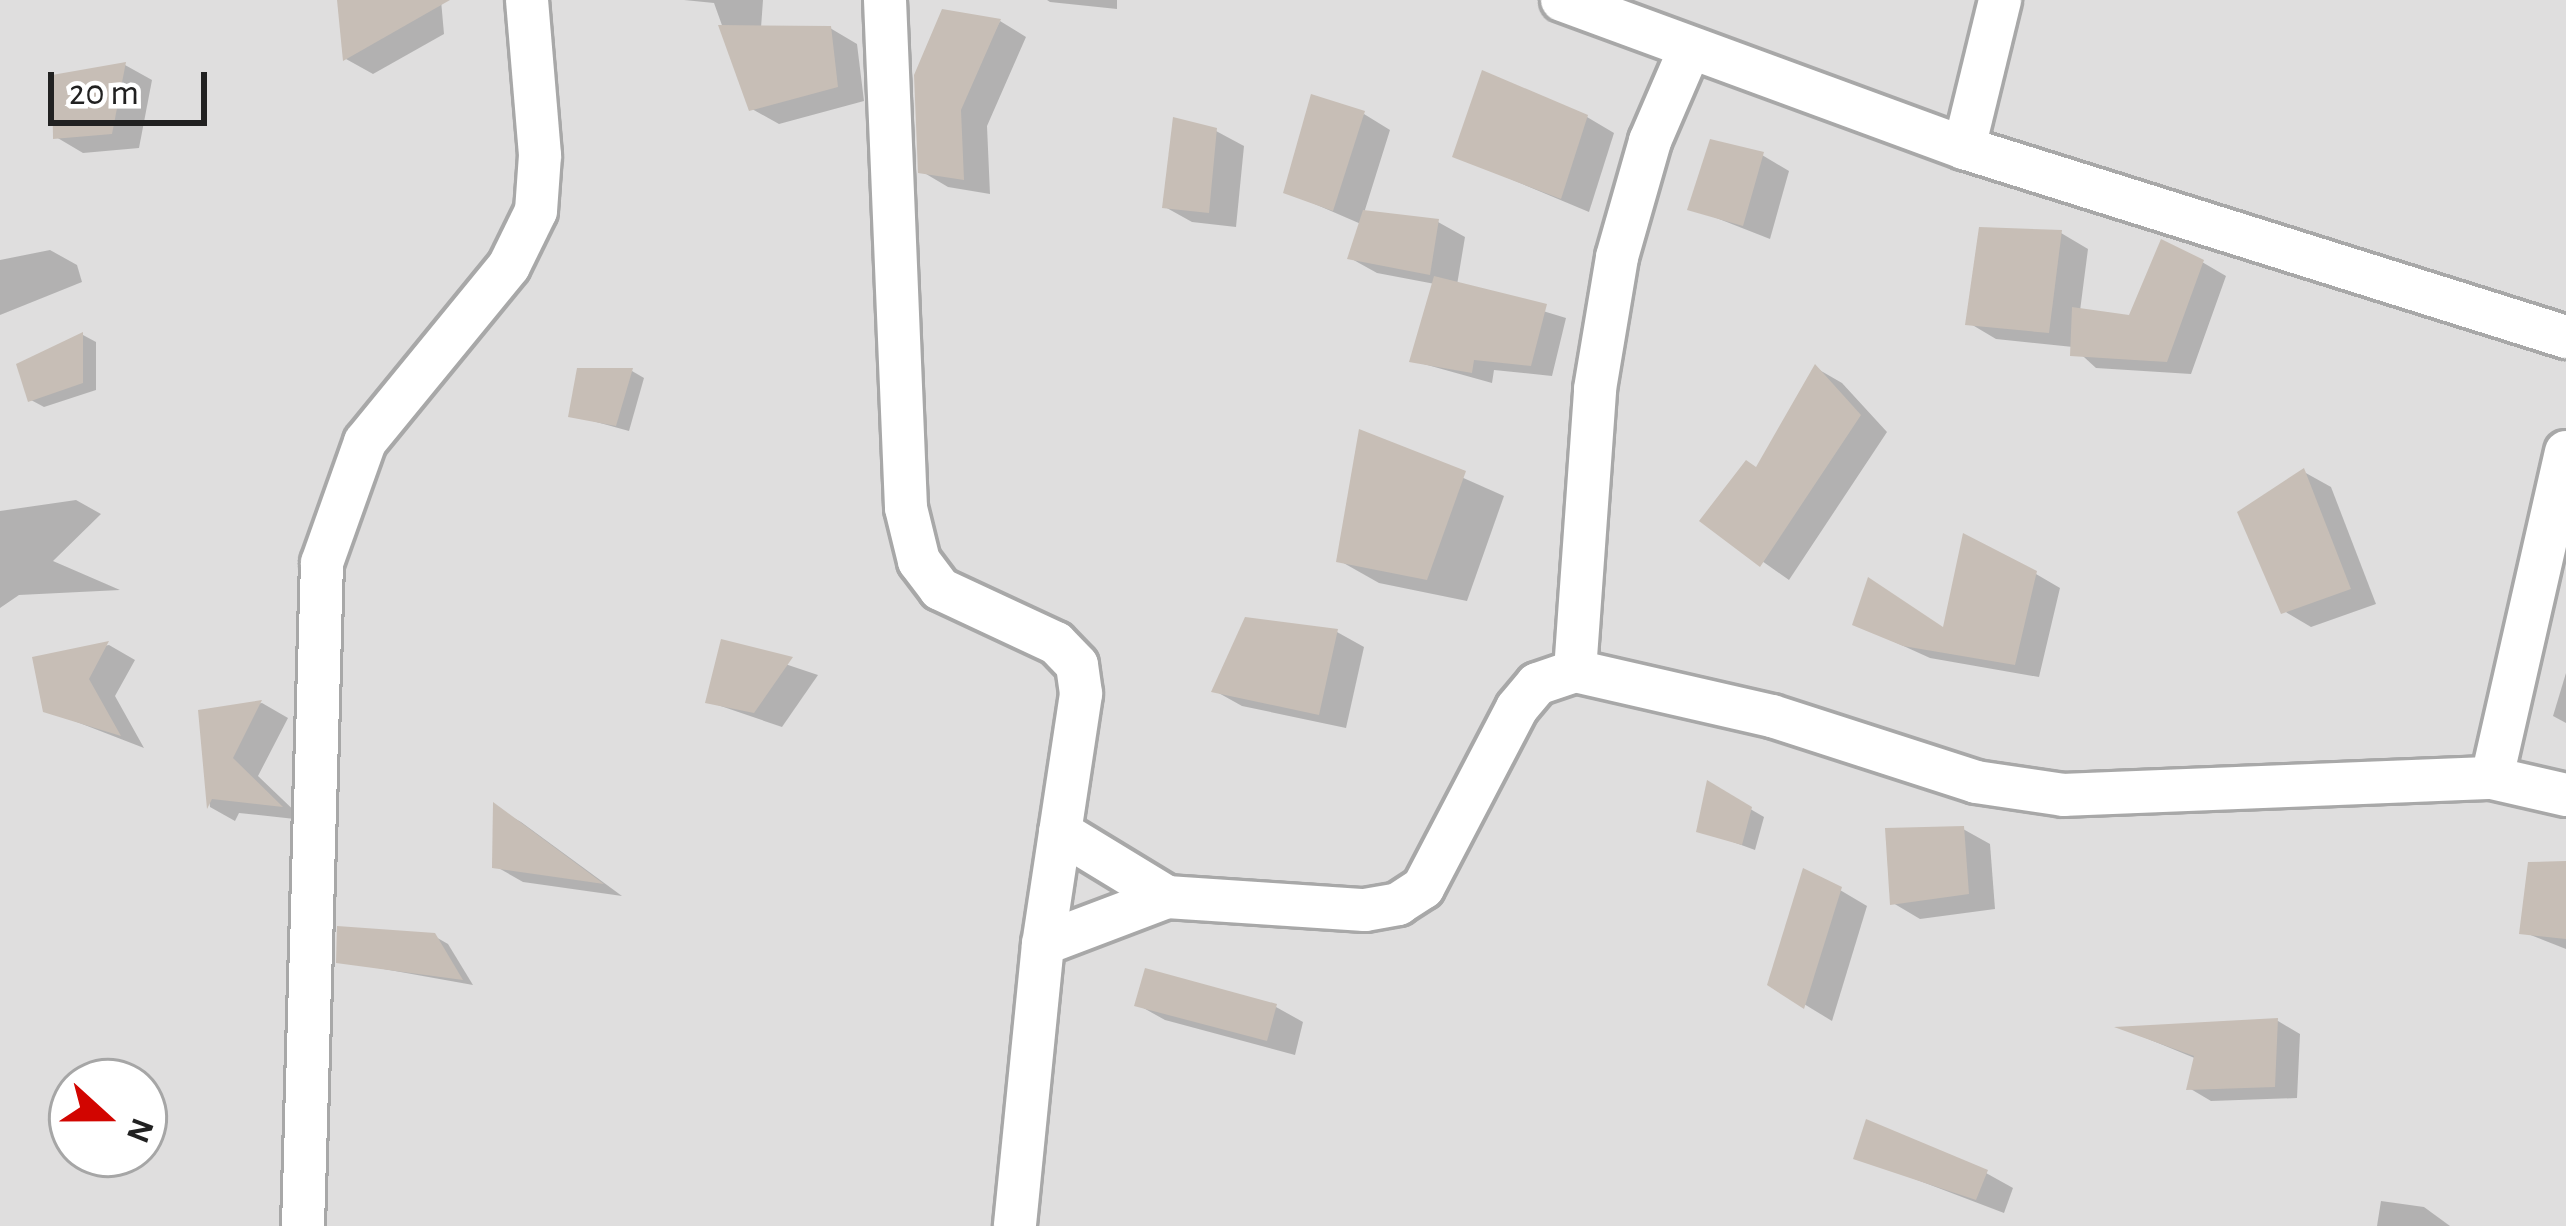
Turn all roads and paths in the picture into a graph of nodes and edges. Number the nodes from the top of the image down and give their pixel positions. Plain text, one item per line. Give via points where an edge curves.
1 (527, 0) edge
2 (885, 0) edge
3 (1562, 0) edge
4 (2000, 0) edge
5 (1690, 47) junction
6 (1964, 148) junction
7 (2566, 337) edge
8 (2566, 452) edge
9 (1575, 671) junction
10 (2492, 778) junction
11 (2566, 794) edge
12 (1060, 832) junction
13 (1167, 897) junction
14 (1043, 944) junction
15 (303, 1226) edge
16 (1015, 1226) edge

1 - 15 street via 541,155 536,211 509,266 365,442 322,563
2 - 12 street via 906,508 920,561 940,589 1056,643 1077,665 1081,694
3 - 5 street
4 - 6 street
5 - 6 street
5 - 9 street via 1650,141 1617,257 1595,389
6 - 7 street
8 - 10 street
9 - 10 street via 1772,716 1976,782 2064,795
9 - 13 street via 1537,684 1517,708 1423,888 1398,904 1365,910
10 - 11 street
12 - 13 street
12 - 14 street
13 - 14 street
14 - 16 street

